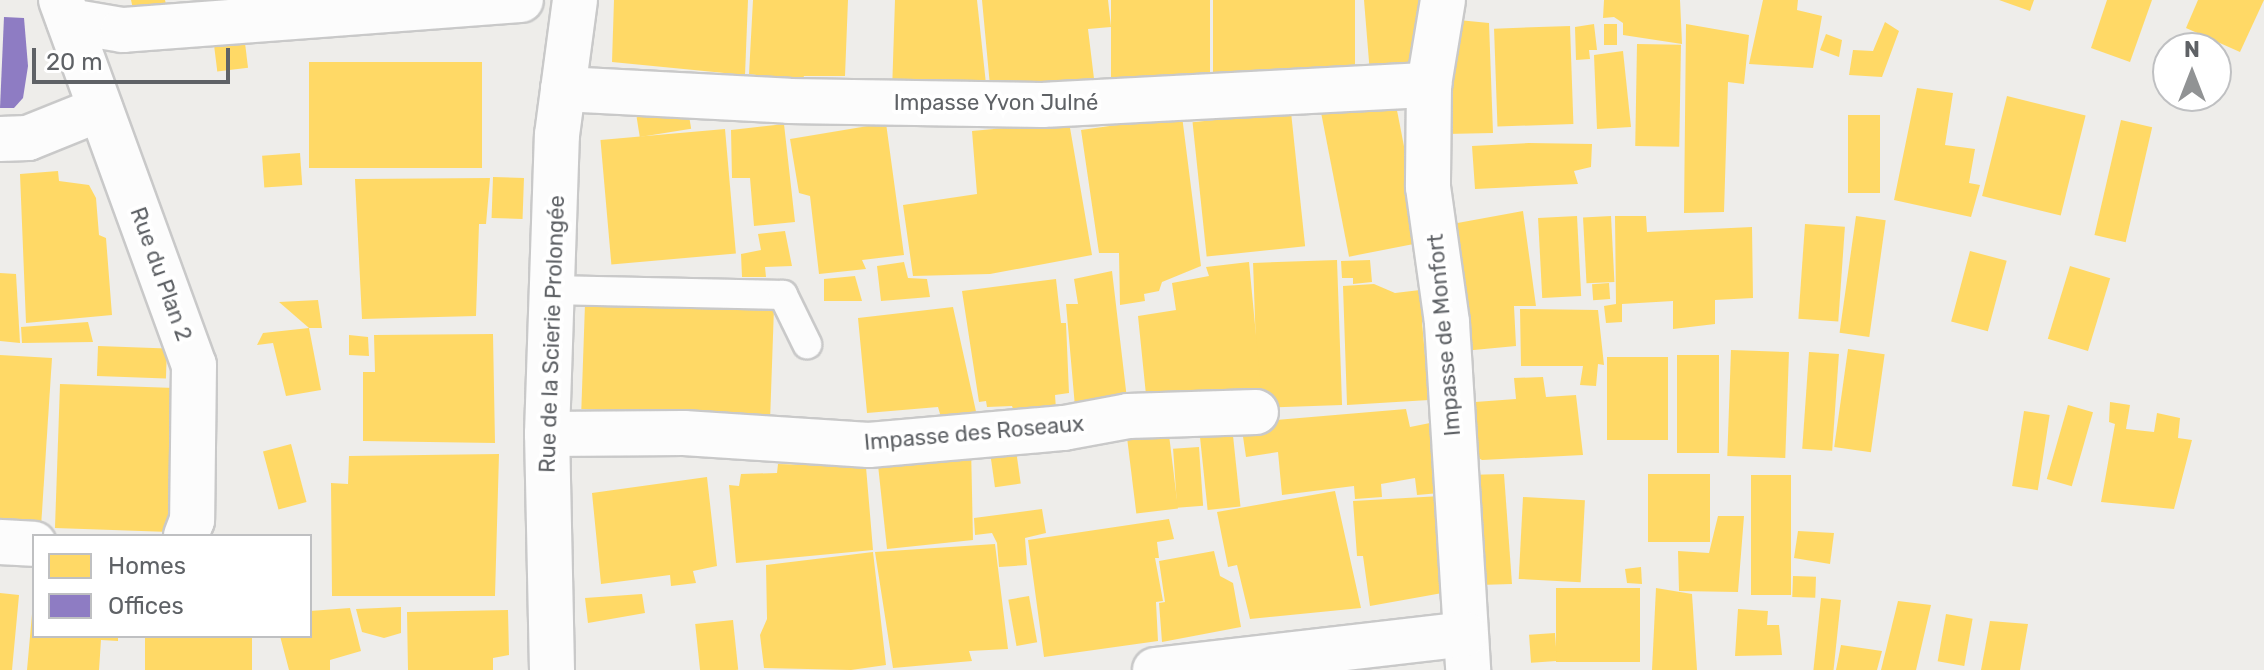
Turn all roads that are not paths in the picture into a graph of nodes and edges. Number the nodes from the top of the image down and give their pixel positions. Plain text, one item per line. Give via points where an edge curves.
1 (521, 0) edge
2 (566, 0) edge
3 (1443, 0) edge
4 (321, 7) edge
5 (65, 11) edge
6 (1429, 85) junction
7 (563, 89) junction
8 (100, 109) junction
9 (0, 139) edge
10 (552, 290) junction
11 (807, 344) dead end
12 (1256, 412) dead end
13 (547, 434) junction
14 (187, 534) edge
15 (0, 542) edge
16 (32, 544) edge
17 (1466, 652) edge
18 (552, 670) edge
19 (1155, 670) edge

1 - 4 street
2 - 7 street, Rue de la Scierie Prolongée
3 - 6 street, Impasse de Monfort
4 - 5 street via 123,30
5 - 8 street, Rue du Plan 2
6 - 7 street, Impasse Yvon Julné via 1042,105 789,101
6 - 17 street, Impasse de Monfort via 1428,187 1447,323
7 - 10 street, Rue de la Scierie Prolongée
8 - 9 street via 28,138
8 - 14 street, Rue du Plan 2 via 194,365 192,520
10 - 11 lane via 783,295
10 - 13 street, Rue de la Scierie Prolongée
12 - 13 street, Impasse des Roseaux via 1128,416 1064,428 869,445 684,433
13 - 18 street, Rue de la Scierie Prolongée
15 - 16 street
17 - 19 street

